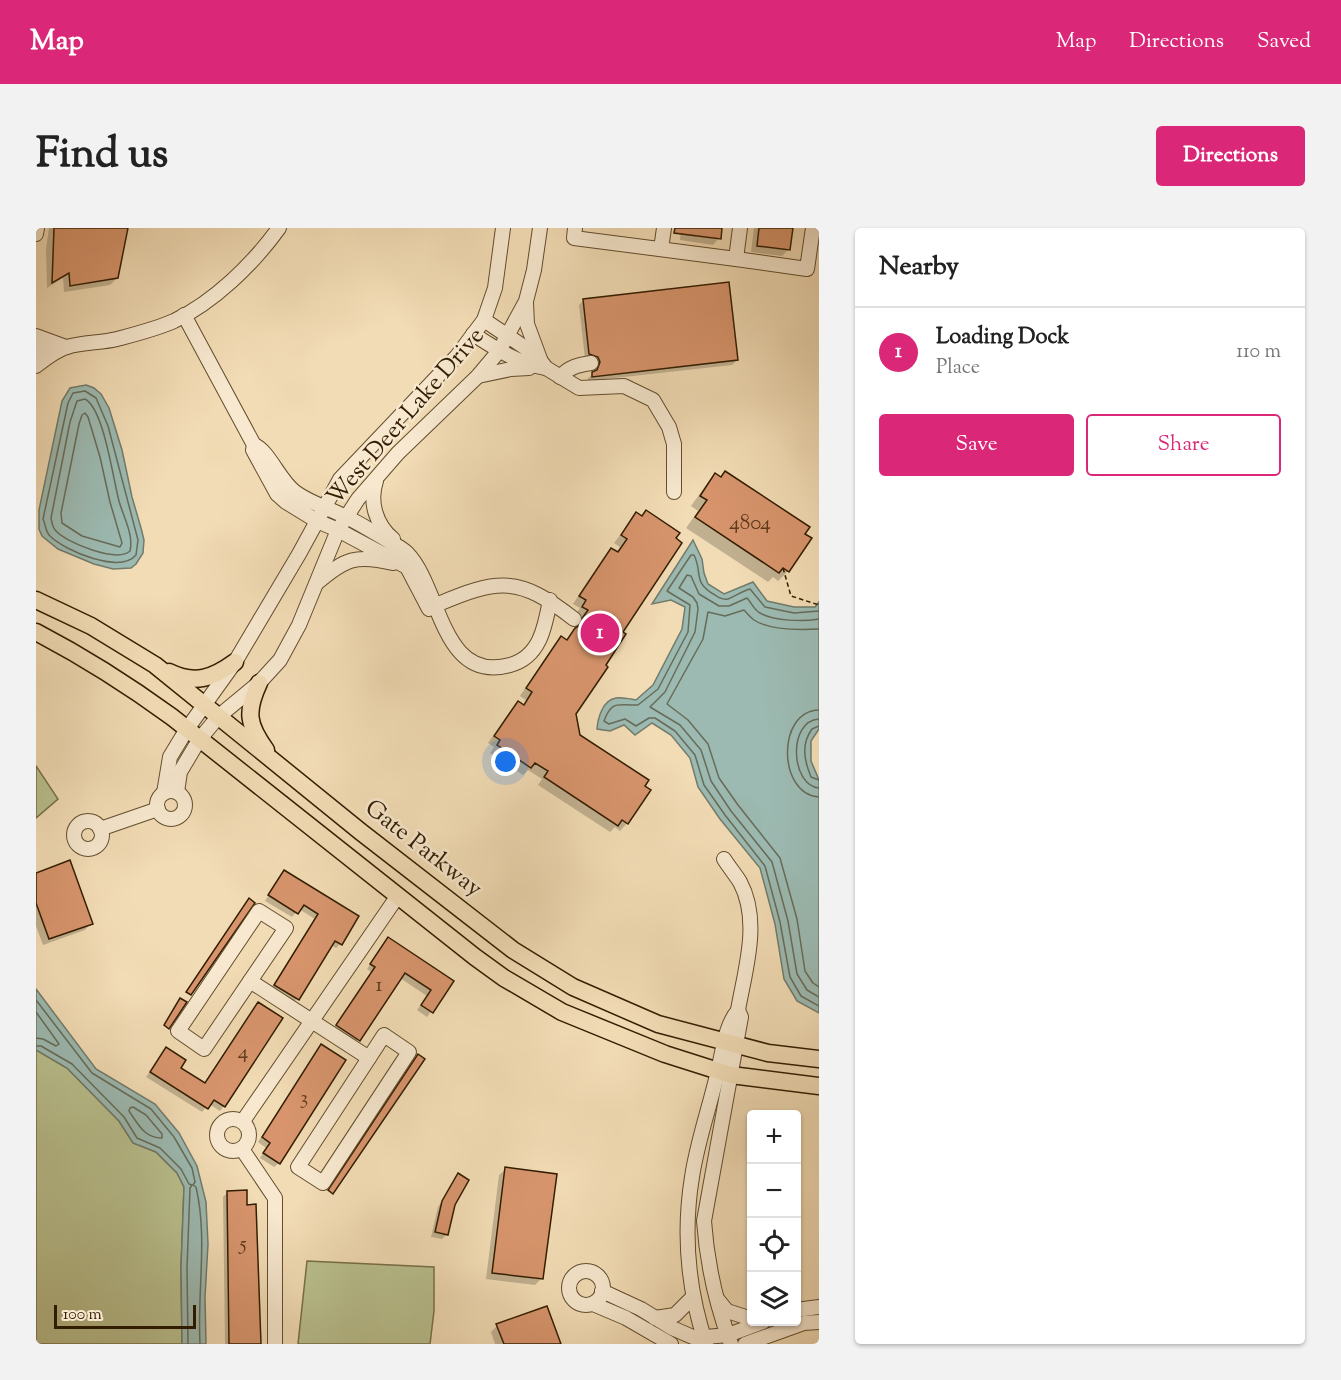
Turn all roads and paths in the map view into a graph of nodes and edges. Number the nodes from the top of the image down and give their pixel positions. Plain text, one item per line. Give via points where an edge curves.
1 (37, 228) edge
2 (279, 228) edge
3 (503, 228) edge
4 (540, 228) edge
5 (575, 228) edge
6 (664, 228) edge
7 (740, 228) edge
8 (813, 228) edge
9 (36, 234) edge
10 (662, 249) junction
11 (736, 259) junction
12 (526, 301) junction
13 (184, 315) junction
14 (484, 321) junction
15 (474, 334) junction
16 (36, 336) edge
17 (506, 337) junction
18 (66, 347) junction
19 (36, 350) edge
20 (499, 351) junction
21 (591, 363) dead end
22 (541, 365) junction
23 (36, 366) edge
24 (478, 376) junction
25 (560, 377) junction
26 (265, 464) junction
27 (377, 478) junction
28 (674, 492) dead end
29 (325, 507) junction
30 (346, 517) junction
31 (317, 522) junction
32 (338, 530) junction
33 (405, 551) junction
34 (408, 567) junction
35 (783, 568) dead end
36 (316, 584) junction
37 (36, 600) edge
38 (550, 600) junction
39 (819, 605) edge
40 (433, 607) junction
41 (574, 619) dead end
42 (36, 632) edge
43 (235, 662) junction
44 (155, 665) junction
45 (259, 683) junction
46 (205, 706) junction
47 (218, 717) junction
48 (193, 734) junction
49 (277, 765) junction
50 (170, 793) junction
51 (158, 809) junction
52 (100, 829) dead end
53 (724, 859) dead end
54 (397, 897) junction
55 (250, 981) junction
56 (312, 1021) junction
57 (730, 1043) junction
58 (369, 1058) junction
59 (819, 1059) edge
60 (724, 1074) junction
61 (819, 1086) edge
62 (243, 1121) junction
63 (242, 1149) junction
64 (602, 1291) junction
65 (693, 1297) junction
66 (716, 1297) junction
67 (593, 1304) junction
68 (819, 1307) edge
69 (801, 1309) edge
70 (656, 1317) junction
71 (747, 1317) edge
72 (819, 1322) edge
73 (756, 1326) edge
74 (769, 1339) edge
75 (729, 1340) edge
76 (705, 1341) edge
77 (275, 1344) edge
78 (671, 1344) edge
79 (745, 1344) edge

1 - 9 street
2 - 13 street via 249,266
3 - 14 street, West Deer Lake Drive via 495,288
4 - 12 street, West Deer Lake Drive
5 - 10 street via 574,238
6 - 10 street
7 - 11 street
8 - 11 street via 807,269
10 - 11 street
12 - 17 street, West Deer Lake Drive
12 - 22 street via 527,324
13 - 18 street via 132,335
13 - 26 street via 254,445 253,450
14 - 15 street, West Deer Lake Drive
14 - 17 street
15 - 20 street
15 - 29 street, West Deer Lake Drive via 340,479
16 - 18 street
17 - 20 street, West Deer Lake Drive
17 - 22 street via 536,355
18 - 19 street
18 - 23 street
20 - 22 street via 529,366
20 - 24 street, West Deer Lake Drive
21 - 25 street via 567,370
22 - 24 street
22 - 25 street
24 - 27 street, West Deer Lake Drive
25 - 28 street via 579,388 624,386 653,400 674,444
26 - 29 street via 296,492
26 - 31 street via 277,494
27 - 30 street, West Deer Lake Drive
27 - 33 street via 372,492 378,522
29 - 30 street
29 - 31 street, West Deer Lake Drive
30 - 32 street, West Deer Lake Drive
30 - 33 street
31 - 32 street
31 - 43 street, West Deer Lake Drive
32 - 34 street
32 - 36 street, West Deer Lake Drive
33 - 40 street via 417,565
34 - 36 street via 366,558 351,560
34 - 40 street
35 - 39 path via 791,596
36 - 45 street, West Deer Lake Drive via 280,660
37 - 44 main road, Gate Parkway via 91,626
38 - 40 street via 512,586 493,586
38 - 40 street via 539,643 517,663 496,668 475,664 460,653
38 - 41 street
42 - 48 main road via 121,680
43 - 44 main road via 204,678 176,676
43 - 46 street, West Deer Lake Drive
44 - 46 main road, Gate Parkway
45 - 47 street, West Deer Lake Drive
45 - 49 main road via 251,700 251,724
46 - 47 main road, Gate Parkway
46 - 48 street, West Deer Lake Drive
47 - 48 street, West Deer Lake Drive
47 - 49 main road, Gate Parkway
48 - 50 street via 170,757
48 - 54 main road
49 - 57 main road, Gate Parkway via 513,950 573,987 658,1024
50 - 51 street via 158,800
50 - 51 street via 181,795 185,803 183,812 167,818
51 - 52 street
53 - 57 street via 741,884 750,924 738,1010 741,1017
54 - 56 street
54 - 60 main road via 504,978 562,1012 610,1034
55 - 55 street via 286,928 259,911 178,1032 204,1049
55 - 56 street
56 - 58 street
56 - 62 street
57 - 59 main road, Gate Parkway
57 - 60 street
58 - 58 street via 384,1035 409,1052 323,1183 298,1167
60 - 61 main road
60 - 65 street via 692,1175 687,1219
60 - 66 street via 704,1221
62 - 63 street via 250,1135
62 - 63 street via 232,1118 217,1131 221,1146
63 - 77 street via 275,1198
64 - 67 street
64 - 67 street via 601,1281 593,1273 582,1272 573,1278 569,1288 573,1299 582,1305
64 - 70 street
65 - 70 street via 675,1315
65 - 76 street
66 - 71 street via 727,1311
66 - 75 street
67 - 78 street
68 - 69 street
70 - 76 street
72 - 74 street via 804,1323
73 - 75 street
74 - 79 street
75 - 76 street

